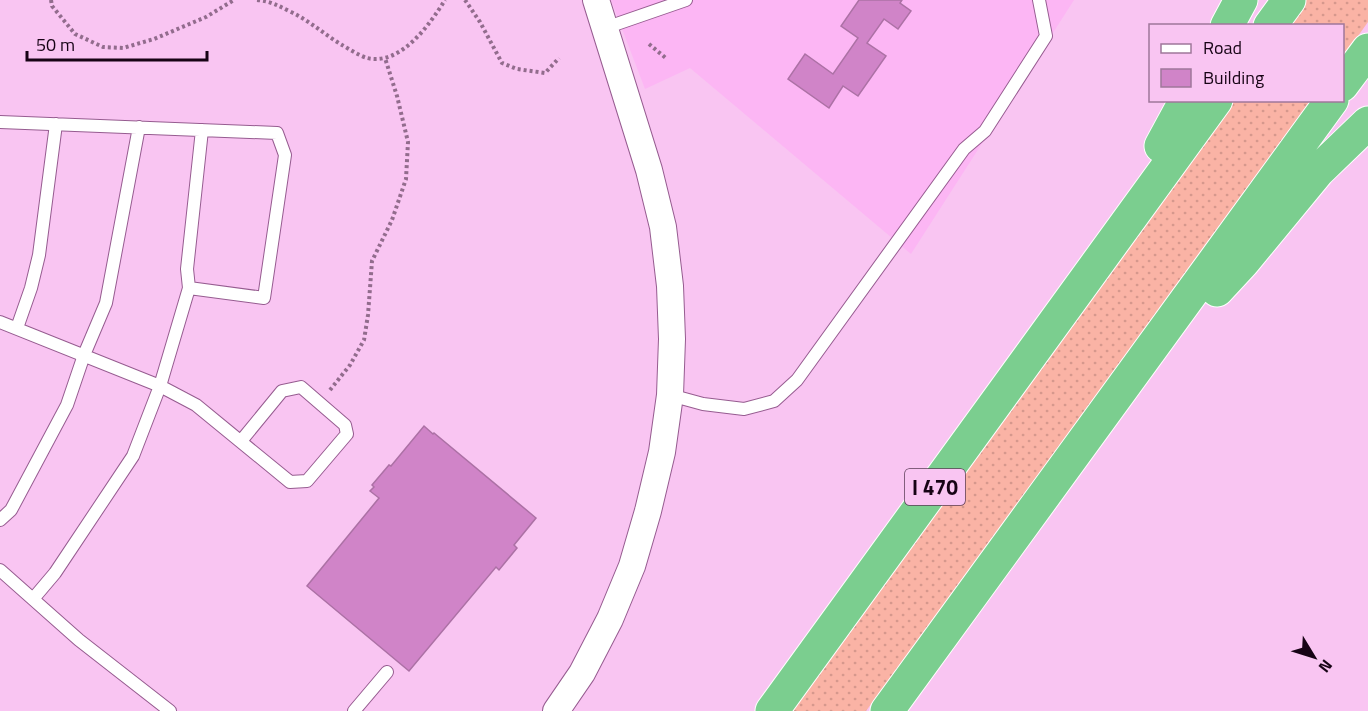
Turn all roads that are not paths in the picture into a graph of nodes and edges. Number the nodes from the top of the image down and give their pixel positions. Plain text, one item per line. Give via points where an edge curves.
1 (597, 0) edge
2 (686, 0) edge
3 (1039, 0) edge
4 (1241, 0) edge
5 (1289, 0) edge
6 (1228, 24) edge
7 (1271, 24) edge
8 (605, 28) junction
9 (1368, 50) edge
10 (1344, 82) edge
11 (1185, 102) edge
12 (1215, 102) edge
13 (1331, 102) edge
14 (0, 122) edge
15 (1368, 123) edge
16 (56, 124) junction
17 (139, 127) junction
18 (202, 130) junction
19 (1098, 262) junction
20 (189, 288) junction
21 (0, 322) edge
22 (16, 328) junction
23 (84, 355) junction
24 (160, 386) junction
25 (670, 395) junction
26 (1101, 418) junction
27 (241, 441) junction
28 (0, 520) edge
29 (0, 570) edge
30 (33, 599) junction
31 (387, 672) dead end
32 (170, 711) edge
33 (354, 711) edge
34 (556, 711) edge
35 (772, 711) edge
36 (887, 711) edge

1 - 8 street
2 - 8 lane
3 - 25 lane via 1046,36 985,131 964,149 797,380 774,401 744,409
4 - 6 highway
5 - 7 highway
8 - 25 street via 663,227 670,286
9 - 10 highway
11 - 19 highway
12 - 19 highway, I 470
13 - 26 highway
14 - 16 lane
15 - 26 highway via 1318,171 1243,262
16 - 17 lane
16 - 22 lane via 39,255
17 - 18 lane
17 - 23 lane via 106,303
18 - 20 lane via 187,269
18 - 20 lane via 277,132 285,155 264,298
19 - 35 highway, I 470
20 - 24 lane
21 - 22 lane
22 - 23 lane
23 - 24 lane
23 - 28 lane via 68,405 11,510
24 - 27 lane via 196,405
24 - 30 lane via 133,456 55,573
25 - 34 street via 662,452 632,566 582,673
26 - 36 highway
27 - 27 lane via 290,482 307,481 347,434 345,425 301,387 282,391
29 - 30 lane
30 - 32 lane
31 - 33 lane

